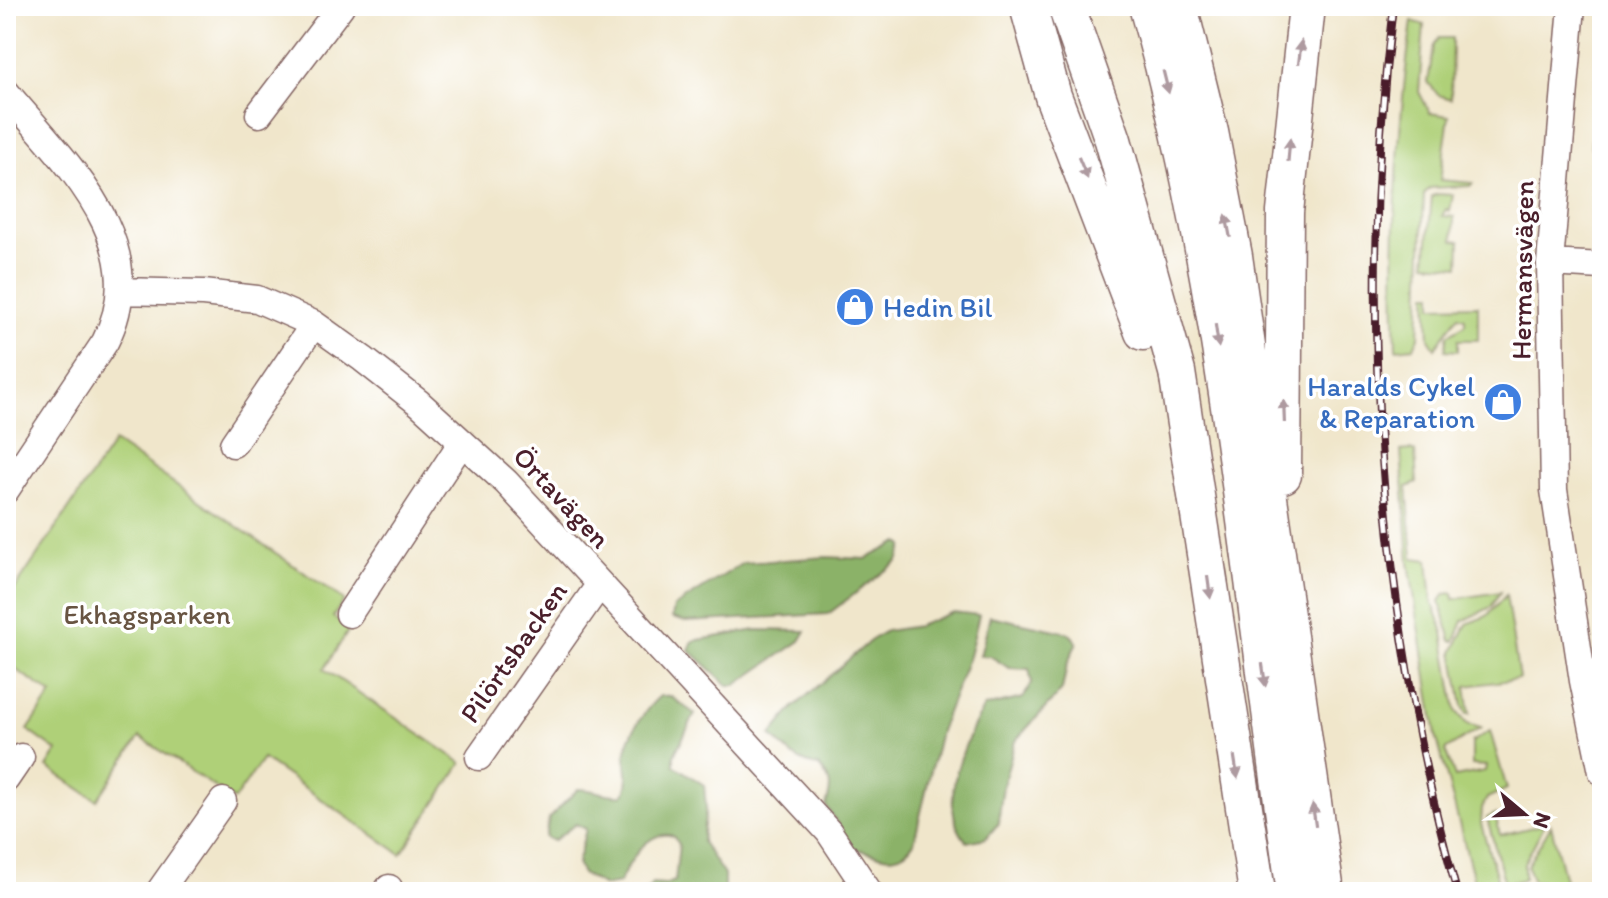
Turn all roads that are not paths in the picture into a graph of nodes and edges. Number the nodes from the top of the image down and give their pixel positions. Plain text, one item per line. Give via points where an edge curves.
1 (341, 6) edge
2 (1006, 6) edge
3 (1028, 6) edge
4 (1066, 6) edge
5 (1147, 6) edge
6 (1179, 6) edge
7 (1307, 6) edge
8 (1572, 6) edge
9 (6, 92) edge
10 (1053, 96) junction
11 (259, 114) dead end
12 (1113, 140) junction
13 (1550, 263) junction
14 (1602, 266) edge
15 (120, 291) junction
16 (314, 324) junction
17 (462, 442) junction
18 (233, 444) dead end
19 (6, 490) edge
20 (1198, 510) junction
21 (1279, 573) junction
22 (600, 584) junction
23 (1254, 598) junction
24 (349, 614) dead end
25 (21, 757) dead end
26 (479, 757) dead end
27 (1602, 772) edge
28 (6, 779) edge
29 (223, 801) dead end
30 (159, 892) edge
31 (869, 892) edge
32 (1257, 892) edge
33 (1295, 892) edge
34 (1326, 892) edge

1 - 11 street
2 - 10 highway
3 - 10 highway
4 - 12 highway
5 -> 23 highway via 1214,312
21 -> 6 highway via 1234,256
21 -> 7 highway via 1285,212
8 - 13 street, Hermansvägen
9 - 15 street via 95,200 112,231
10 -> 20 highway via 1130,292
12 - 20 highway via 1177,372
12 - 23 highway via 1151,223 1183,316
13 - 14 street
13 - 27 street, Hermansvägen via 1554,490
15 - 16 street, Örtavägen via 257,299
15 - 19 street via 105,342
16 - 17 street, Örtavägen via 397,385
16 - 18 street
17 - 22 street, Örtavägen
17 - 24 street
20 -> 32 highway
34 -> 21 highway
22 - 26 street, Pilörtsbacken
22 - 31 street, Örtavägen via 829,832
23 -> 33 highway
25 - 28 street
29 - 30 street

